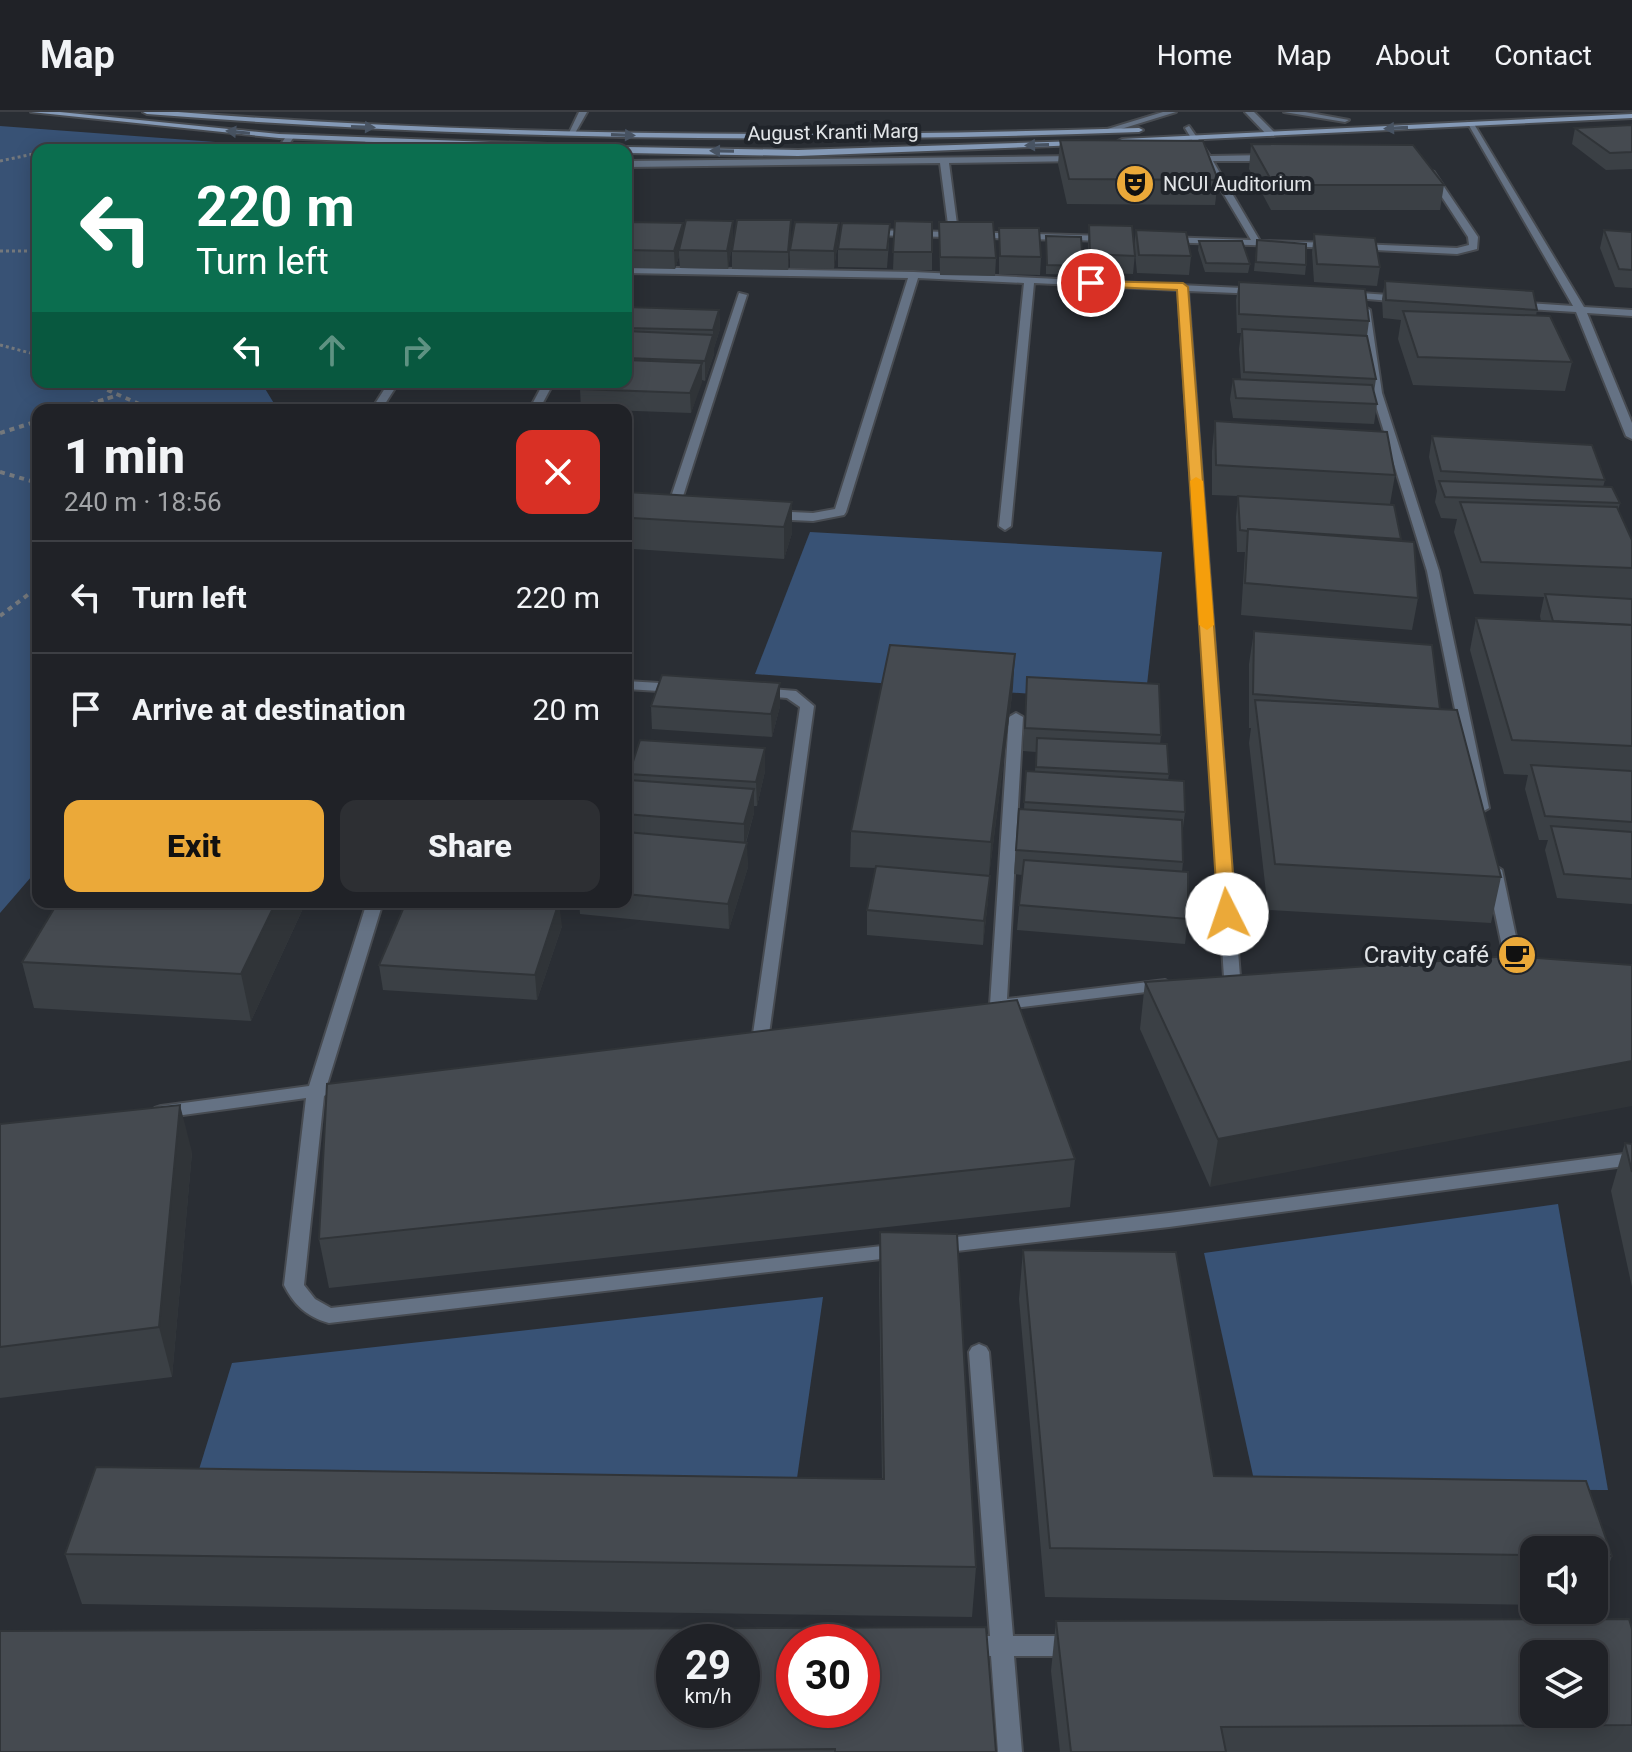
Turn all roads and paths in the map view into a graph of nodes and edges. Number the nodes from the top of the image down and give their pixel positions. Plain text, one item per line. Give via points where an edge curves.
1 (35, 112) edge
2 (146, 112) edge
3 (583, 112) edge
4 (1172, 112) edge
5 (1249, 112) edge
6 (1288, 112) edge
7 (1511, 112) edge
8 (1632, 116) edge
9 (1345, 120) junction
10 (1470, 124) junction
11 (1263, 125) junction
12 (1189, 128) junction
13 (1105, 131) junction
14 (571, 133) junction
15 (1271, 134) junction
16 (290, 137) junction
17 (1197, 138) junction
18 (371, 141) junction
19 (285, 144) edge
20 (367, 144) edge
21 (381, 144) edge
22 (632, 151) edge
23 (32, 154) edge
24 (1289, 158) edge
25 (1086, 159) edge
26 (1179, 159) edge
27 (1209, 159) junction
28 (0, 161) edge
29 (944, 161) junction
30 (1423, 162) edge
31 (632, 164) edge
32 (859, 233) edge
33 (954, 235) junction
34 (1114, 239) edge
35 (1161, 240) edge
36 (1257, 243) junction
37 (0, 251) edge
38 (32, 251) edge
39 (632, 270) edge
40 (914, 275) junction
41 (1029, 281) junction
42 (1183, 287) junction
43 (1273, 292) edge
44 (742, 295) dead end
45 (1333, 295) edge
46 (1363, 296) junction
47 (1421, 300) edge
48 (1508, 305) edge
49 (1580, 309) junction
50 (1632, 313) edge
51 (0, 345) edge
52 (32, 353) edge
53 (100, 388) edge
54 (115, 396) junction
55 (90, 404) edge
56 (137, 404) edge
57 (32, 423) edge
58 (0, 434) edge
59 (1632, 436) edge
60 (0, 472) edge
61 (32, 481) edge
62 (657, 511) edge
63 (672, 512) junction
64 (688, 512) edge
65 (751, 515) edge
66 (1005, 526) dead end
67 (32, 592) edge
68 (0, 616) edge
69 (632, 685) edge
70 (686, 688) edge
71 (746, 691) edge
72 (1016, 717) dead end
73 (1483, 816) edge
74 (1493, 862) edge
75 (373, 908) edge
76 (1514, 970) edge
77 (1233, 977) edge
78 (1190, 982) edge
79 (760, 1034) edge
80 (348, 1087) edge
81 (316, 1091) junction
82 (144, 1114) edge
83 (1632, 1159) edge
84 (979, 1352) dead end
85 (940, 1646) edge
86 (1002, 1646) junction
87 (1096, 1646) edge
88 (1010, 1752) edge

16 -> 1 main road, August Kranti Marg
2 -> 14 main road, August Kranti Marg via 284,124
3 - 14 street
4 - 13 street
5 - 11 street
6 - 9 street
7 - 9 main road, August Kranti Marg
8 - 10 main road, August Kranti Marg
9 - 11 main road, August Kranti Marg
10 -> 15 main road, August Kranti Marg
10 - 49 street
11 - 12 main road, August Kranti Marg
11 - 15 street
12 - 13 main road, August Kranti Marg
12 - 17 street
14 -> 13 main road, August Kranti Marg via 793,140
15 - 17 main road, August Kranti Marg
16 - 18 main road, August Kranti Marg
16 - 19 street
17 -> 22 main road, August Kranti Marg via 881,151
17 - 27 street
18 - 20 street
18 - 21 main road, August Kranti Marg
23 - 28 path
24 - 27 street
25 - 29 street
26 - 27 street
27 - 36 street
29 - 31 street
29 - 33 street
30 - 36 street via 1473,237 1474,247 1457,251
32 - 33 street
33 - 34 street
35 - 36 street
37 - 38 path
39 - 40 street
40 - 41 street
40 - 65 street via 840,512 813,517
41 - 42 street
41 - 66 street
42 - 43 street
42 - 77 street
44 - 63 street
45 - 46 street
46 - 47 street
46 - 73 street via 1377,393 1433,571
48 - 49 street
49 - 50 street
49 - 59 street
51 - 52 path
53 - 54 path
54 - 55 path
54 - 56 path
57 - 58 path
60 - 61 path
62 - 63 street
63 - 64 street
67 - 68 path
69 - 70 street
71 - 79 street via 791,694 807,706
72 - 78 street via 990,1006
74 - 76 street
75 - 81 street
80 - 81 street
81 - 82 street
81 - 83 street via 294,1285 309,1308 329,1316 1169,1220
84 - 86 street
85 - 86 street
86 - 87 street
86 - 88 street

